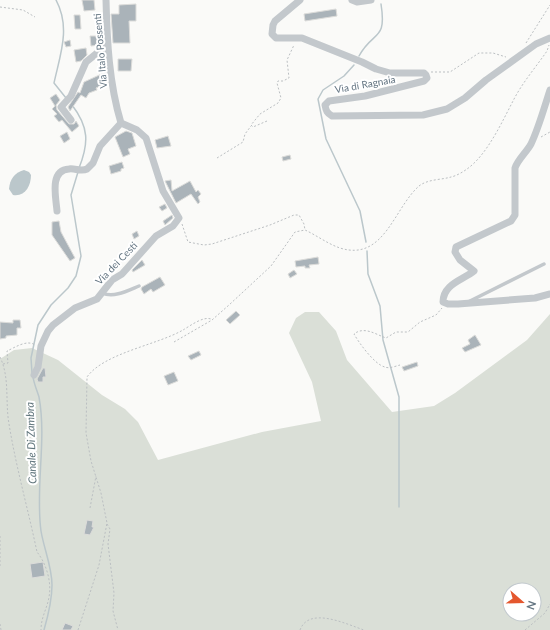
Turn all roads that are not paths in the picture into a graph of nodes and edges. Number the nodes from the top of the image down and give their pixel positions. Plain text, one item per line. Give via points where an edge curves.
1 (106, 0) edge
2 (300, 0) edge
3 (352, 0) edge
4 (371, 0) edge
5 (548, 39) edge
6 (107, 45) junction
7 (550, 90) edge
8 (72, 120) dead end
9 (120, 123) junction
10 (57, 211) dead end
11 (544, 264) dead end
12 (139, 286) dead end
13 (101, 292) junction
14 (550, 294) edge
15 (466, 303) junction
16 (34, 375) dead end

1 - 6 street, Via Italo Possenti
2 - 5 street, Via di Ragnaia via 275,21 272,34 279,38 302,38 390,73 424,73 427,78 420,83 365,96 329,101 325,105 326,110 332,116 423,115 447,109 536,44
3 - 4 street
6 - 8 street via 83,67 67,101 61,107
6 - 9 street, Via Italo Possenti
7 - 15 street via 534,136 515,168 515,215 512,221 456,247 455,252 460,260 474,271 454,282 443,302
9 - 10 street via 100,146 93,163 87,169 64,170 57,176
9 - 13 street, Via dei Cesti via 137,130 146,138 163,191 178,220 156,236 122,274
11 - 15 lane
12 - 13 lane via 108,296
13 - 16 street, Via dei Cesti via 97,299 75,308 48,331 41,346 38,367
14 - 15 street via 535,298

